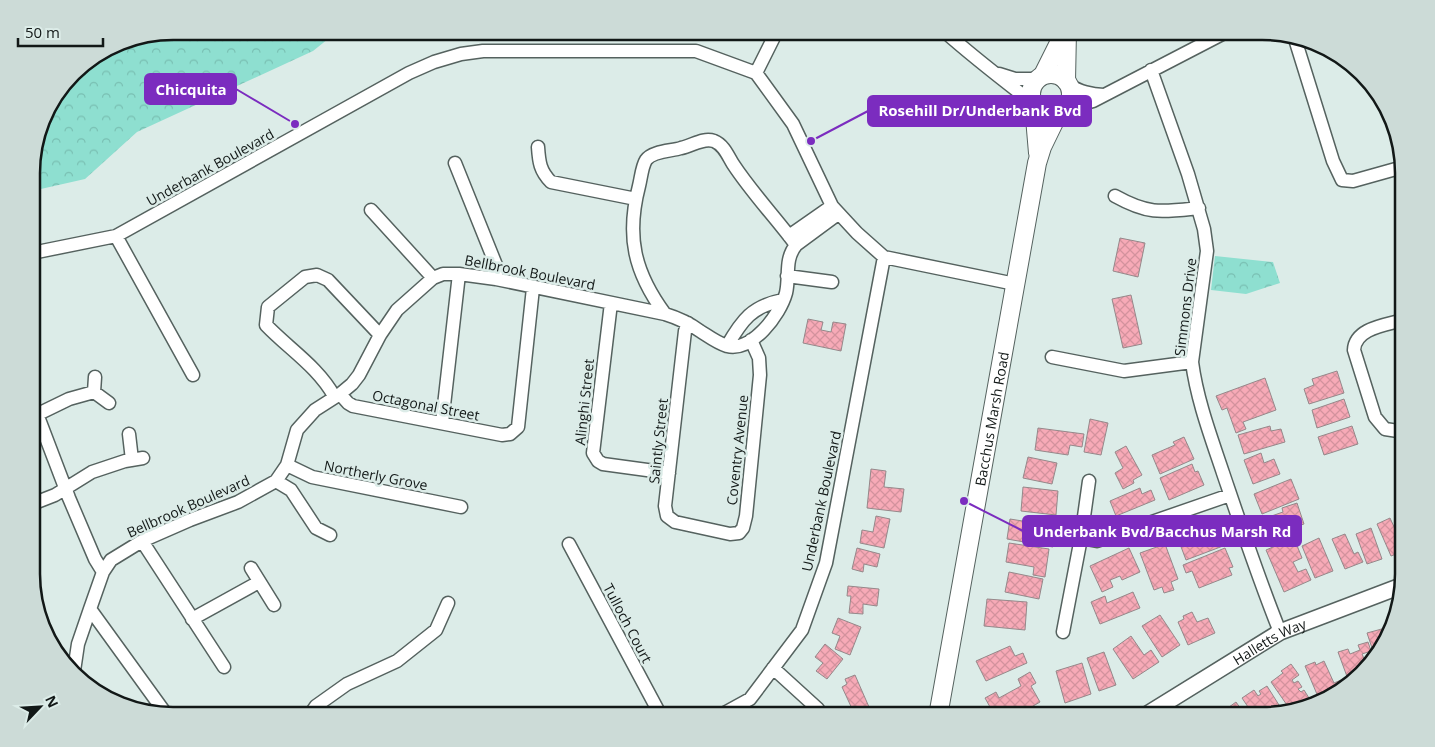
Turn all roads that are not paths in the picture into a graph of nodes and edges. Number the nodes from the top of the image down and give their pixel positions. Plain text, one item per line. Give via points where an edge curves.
1 (772, 40) edge
2 (955, 40) edge
3 (1061, 40) edge
4 (1066, 40) edge
5 (1212, 40) edge
6 (1297, 45) edge
7 (1151, 70) junction
8 (995, 72) junction
9 (756, 73) junction
10 (1040, 77) junction
11 (1067, 83) junction
12 (1104, 95) junction
13 (1034, 104) junction
14 (1062, 111) junction
15 (538, 147) dead end
16 (455, 163) dead end
17 (1038, 163) junction
18 (1395, 169) edge
19 (1115, 196) dead end
20 (636, 199) junction
21 (1199, 208) junction
22 (371, 210) dead end
23 (835, 210) junction
24 (116, 236) junction
25 (793, 240) junction
26 (40, 251) edge
27 (884, 257) junction
28 (459, 274) junction
29 (787, 276) junction
30 (432, 278) junction
31 (496, 279) junction
32 (832, 282) dead end
33 (1015, 284) junction
34 (534, 288) junction
35 (783, 300) junction
36 (611, 303) junction
37 (665, 314) junction
38 (1395, 323) edge
39 (688, 324) junction
40 (380, 335) junction
41 (751, 340) junction
42 (727, 346) junction
43 (1052, 357) dead end
44 (1192, 362) junction
45 (193, 375) dead end
46 (95, 377) dead end
47 (94, 392) junction
48 (337, 395) junction
49 (109, 403) dead end
50 (40, 414) edge
51 (442, 423) junction
52 (40, 428) edge
53 (1395, 430) edge
54 (129, 434) dead end
55 (287, 465) junction
56 (670, 473) junction
57 (276, 480) junction
58 (1089, 481) dead end
59 (66, 489) junction
60 (1230, 495) junction
61 (40, 500) edge
62 (461, 507) dead end
63 (709, 531) joint
64 (330, 535) dead end
65 (1081, 538) junction
66 (142, 541) junction
67 (569, 544) dead end
68 (251, 568) dead end
69 (103, 572) junction
70 (258, 582) junction
71 (1394, 589) edge
72 (448, 603) dead end
73 (274, 605) dead end
74 (90, 609) junction
75 (192, 619) junction
76 (1063, 632) dead end
77 (1280, 632) junction
78 (75, 663) edge
79 (224, 668) dead end
80 (773, 668) junction
81 (160, 706) edge
82 (315, 707) edge
83 (656, 707) edge
84 (735, 707) edge
85 (816, 707) edge
86 (941, 707) edge
87 (1160, 707) edge

1 - 9 street
2 - 8 street
3 - 10 main road
4 - 11 main road
5 - 7 street
6 - 18 street via 1333,161 1342,180 1353,181
7 - 12 street
7 - 21 street, Simmons Drive
8 - 10 street via 1016,79
8 - 13 street
9 - 23 street via 793,124
9 - 24 street, Underbank Boulevard via 696,51 483,51 461,54 434,62 376,90
10 - 11 main road via 1055,74
10 - 13 main road via 1031,90
11 - 12 street via 1080,91
11 - 14 main road via 1071,97
12 - 14 street
13 - 14 main road via 1046,114
13 - 17 main road, Bacchus Marsh Road
14 - 17 main road, Bacchus Marsh Road via 1042,147
15 - 20 street via 539,165 551,182
16 - 31 street via 496,264
17 - 33 main road, Bacchus Marsh Road
19 - 21 street via 1149,211
20 - 25 street via 646,160 652,154 706,140 715,142 723,148
20 - 37 street via 632,226 636,262
21 - 44 street, Simmons Drive via 1207,251
22 - 30 street
23 - 25 street
23 - 27 street
24 - 26 street, Underbank Boulevard
24 - 45 street
25 - 29 street
27 - 33 street
27 - 80 street, Underbank Boulevard via 826,563 802,630
28 - 30 street, Bellbrook Boulevard
28 - 31 street, Bellbrook Boulevard
28 - 51 street
29 - 32 street
29 - 35 street
30 - 40 street, Bellbrook Boulevard via 397,310
31 - 34 street, Bellbrook Boulevard
33 - 86 main road, Bacchus Marsh Road
34 - 36 street, Bellbrook Boulevard
34 - 51 street, Octagonal Street via 518,427 510,434 502,435
35 - 41 street via 775,317
35 - 42 street via 758,308 739,326
36 - 37 street, Bellbrook Boulevard
36 - 56 street, Alinghi Street via 593,452 603,464
37 - 39 street, Bellbrook Boulevard
38 - 53 street via 1363,333 1354,343 1354,350 1375,417 1385,429
39 - 42 street, Bellbrook Boulevard
39 - 56 street, Saintly Street
40 - 48 street, Bellbrook Boulevard via 359,375
40 - 48 street via 328,280 317,275 305,277 268,307 266,325
41 - 42 street via 741,346
41 - 63 street, Coventry Avenue via 759,358 760,376 746,516 738,533
43 - 44 street via 1124,371
44 - 60 street, Simmons Drive via 1204,417
46 - 47 street
47 - 49 street
47 - 50 street via 69,399
48 - 51 street, Octagonal Street via 353,406
48 - 55 street, Bellbrook Boulevard via 311,414 297,430
52 - 59 street
54 - 59 street via 138,459 92,472
55 - 57 street, Bellbrook Boulevard
55 - 62 street, Northerly Grove via 312,477
56 - 63 street, Saintly Street via 665,506 667,516 675,522
57 - 64 street via 291,490 316,528
57 - 66 street, Bellbrook Boulevard via 238,502
58 - 65 street
59 - 61 street
59 - 69 street
60 - 65 street via 1097,541
60 - 77 street, Simmons Drive
65 - 76 street
66 - 69 street, Bellbrook Boulevard via 111,560
66 - 75 street
67 - 83 street, Tulloch Court
68 - 70 street
69 - 74 street, Bellbrook Boulevard
70 - 73 street
70 - 75 street
71 - 77 street, Halletts Way
72 - 82 street via 436,630 397,661 347,684
74 - 78 street, Bellbrook Boulevard
74 - 81 street
75 - 79 street
77 - 87 street, Halletts Way
80 - 84 street, Underbank Boulevard via 750,699
80 - 85 street

